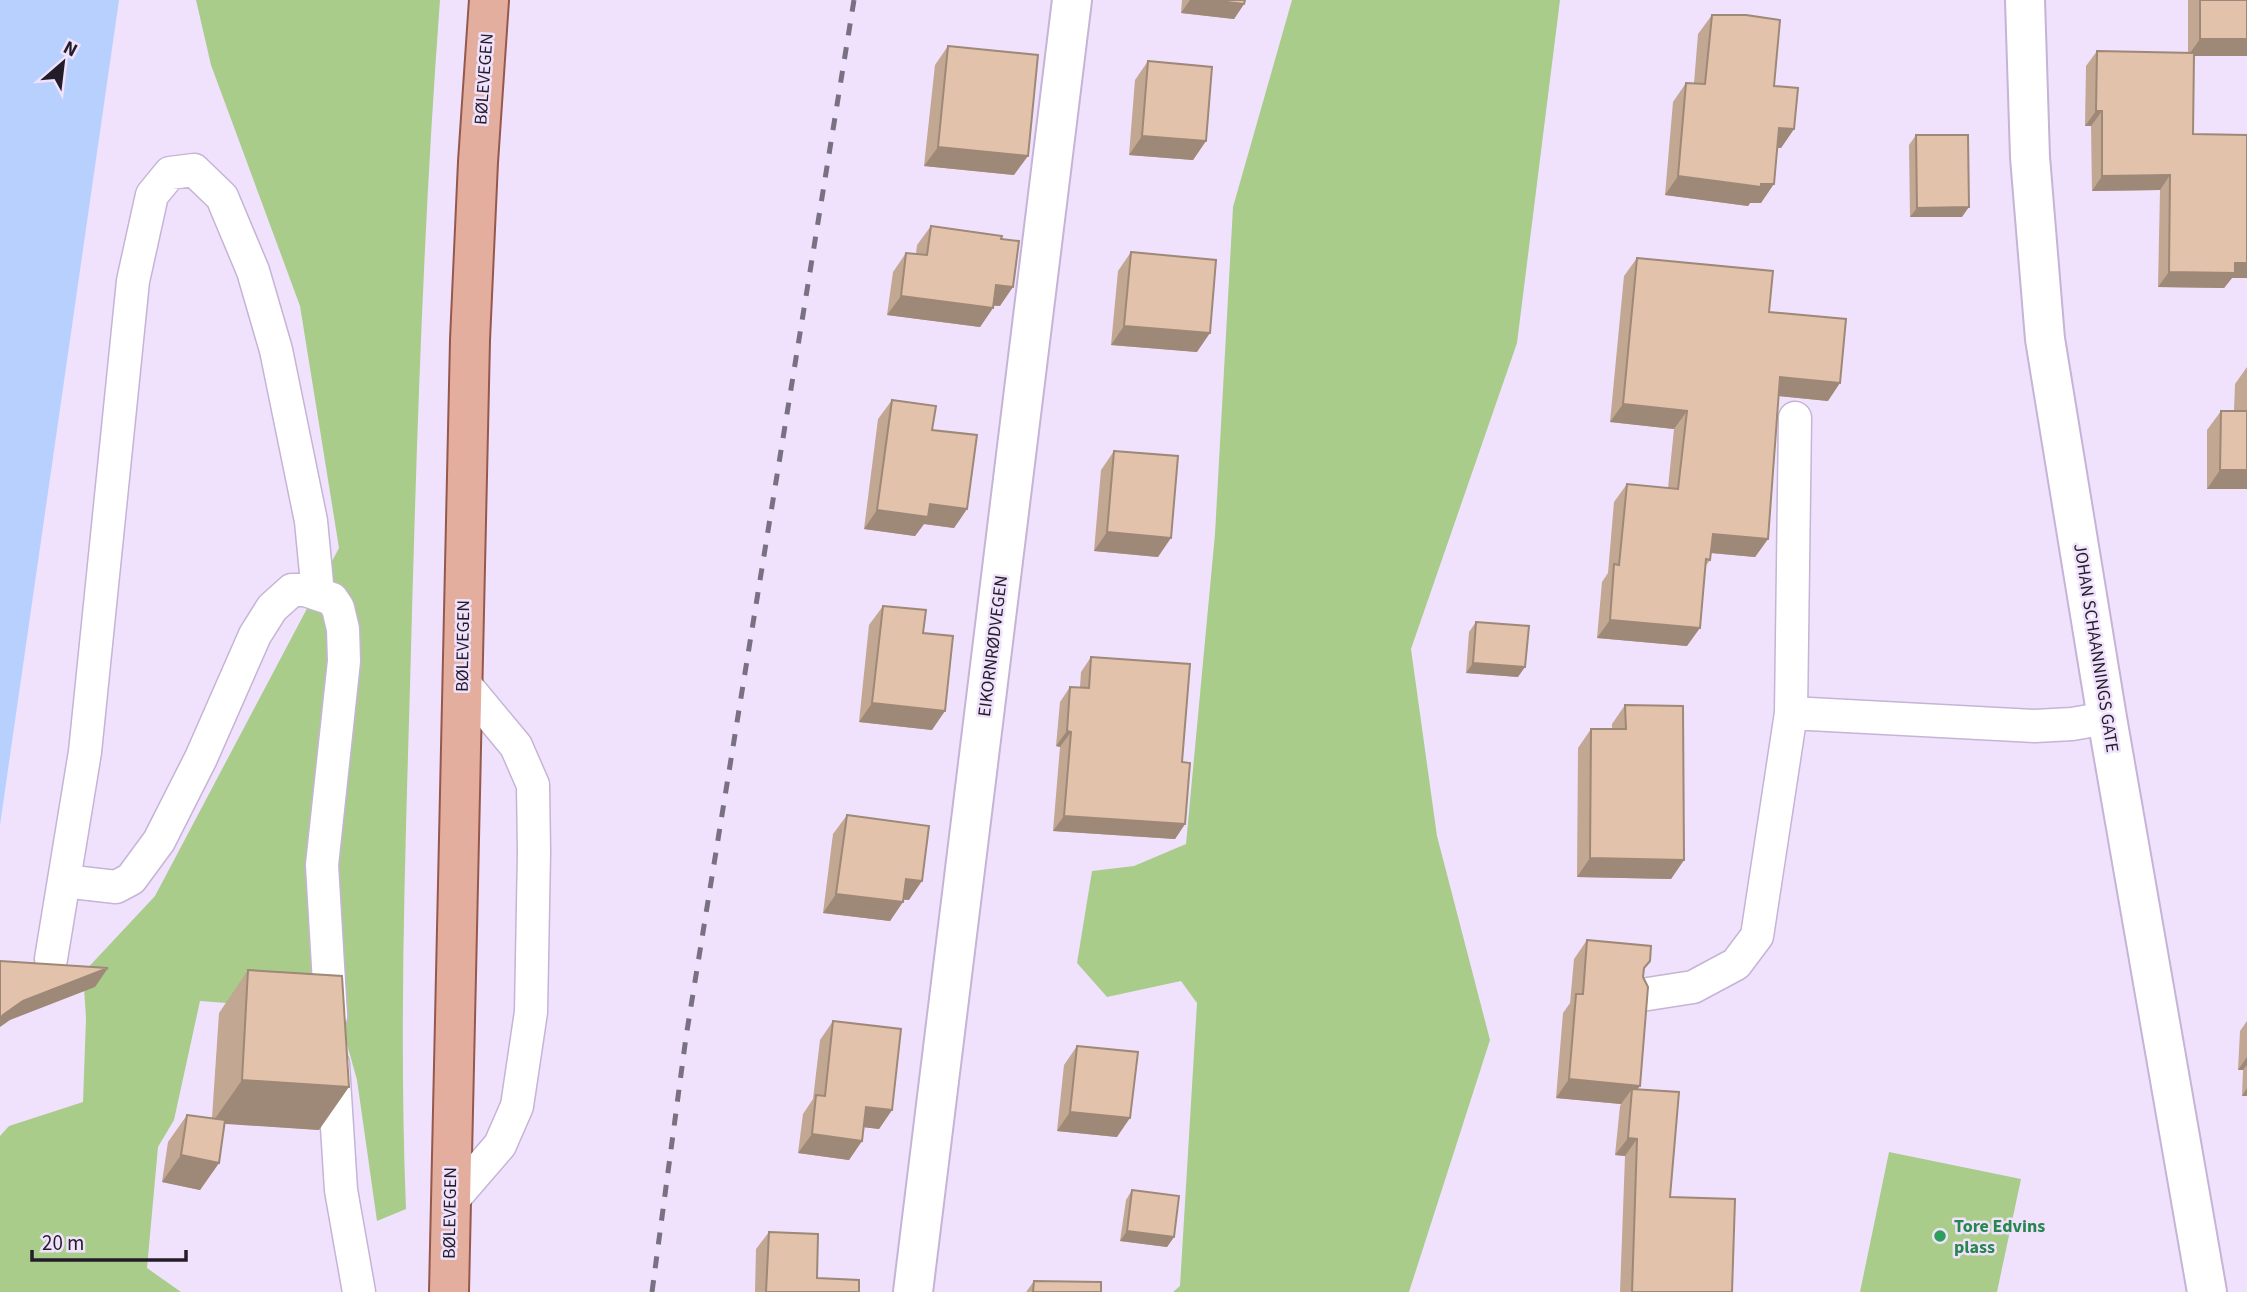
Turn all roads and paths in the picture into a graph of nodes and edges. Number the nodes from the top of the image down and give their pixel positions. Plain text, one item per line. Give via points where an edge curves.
1 (489, 0) edge
2 (1072, 0) edge
3 (2025, 0) edge
4 (1795, 418) dead end
5 (318, 594) junction
6 (462, 681) junction
7 (1791, 713) junction
8 (2107, 718) junction
9 (64, 881) junction
10 (51, 959) dead end
11 (1648, 994) edge
12 (450, 1203) junction
13 (359, 1292) edge
14 (449, 1292) edge
15 (913, 1292) edge
16 (2207, 1292) edge

1 - 6 main road, BØLEVEGEN via 470,340
2 - 15 street, EIKORNRØDVEGEN
3 - 8 street, JOHAN SCHAANNINGS GATE via 2030,157 2045,339
4 - 7 lane
5 - 9 lane via 292,590 272,608 159,841 131,879 116,887
5 - 9 lane via 309,508 276,350 253,271 222,197 194,170 170,173 152,195 132,281 85,752
5 - 13 lane via 332,599 343,629 344,661 322,865 341,1191
6 - 12 main road, BØLEVEGEN
6 - 12 lane via 516,746 533,785 531,1012 513,1116 500,1145
7 - 8 lane via 2035,726
7 - 11 lane via 1757,936 1736,964 1693,987
8 - 16 street, JOHAN SCHAANNINGS GATE
9 - 10 lane
12 - 14 main road, BØLEVEGEN

